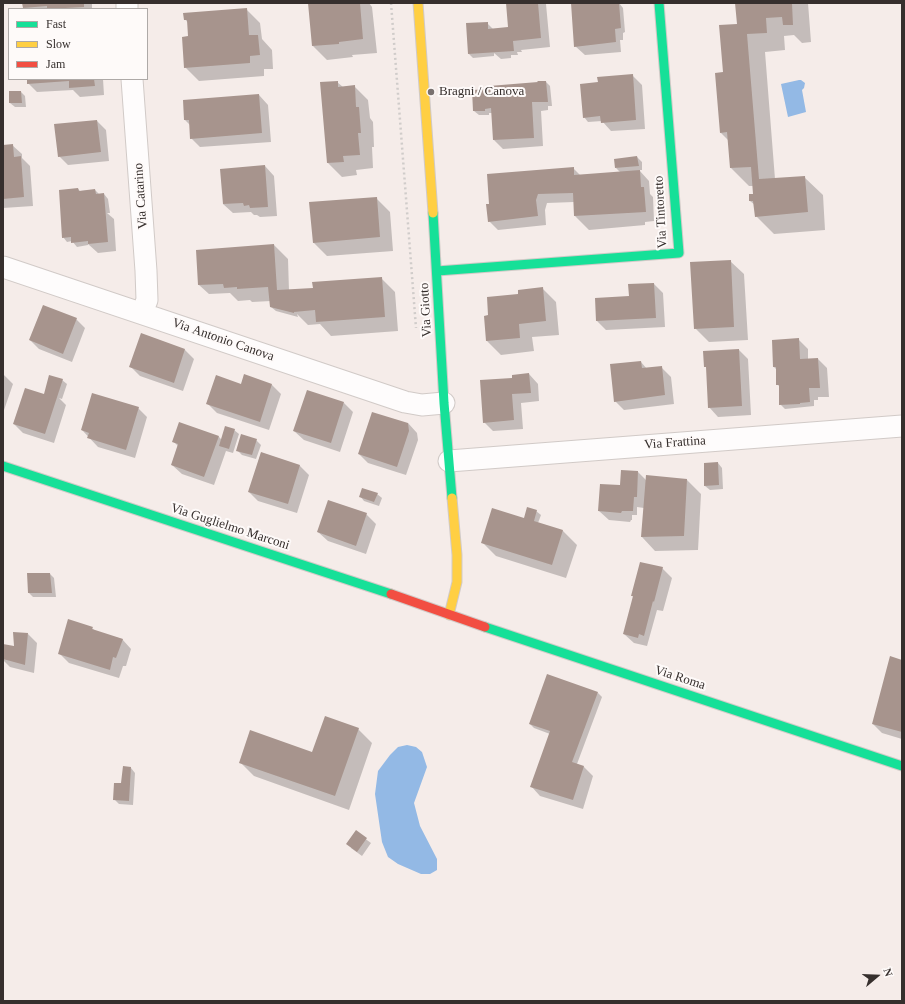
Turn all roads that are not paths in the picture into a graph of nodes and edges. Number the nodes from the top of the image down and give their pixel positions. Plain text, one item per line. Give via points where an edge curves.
1 (418, 3) edge
2 (659, 3) edge
3 (132, 80) edge
4 (3, 267) edge
5 (437, 271) junction
6 (142, 313) junction
7 (444, 403) junction
8 (902, 426) edge
9 (449, 460) junction
10 (3, 466) edge
11 (449, 615) junction
12 (902, 766) edge

1 - 5 street, Via Giotto
2 - 5 street, Via Tintoretto via 679,253
3 - 6 street, Via Catarino via 146,271 147,300
4 - 6 street, Via Antonio Canova
5 - 7 street, Via Giotto
6 - 7 street, Via Antonio Canova via 405,402 422,405
7 - 9 street, Via Giotto
8 - 9 street, Via Frattina
9 - 11 street, Via Giotto via 457,582
10 - 11 street, Via Guglielmo Marconi
11 - 12 street, Via Roma

